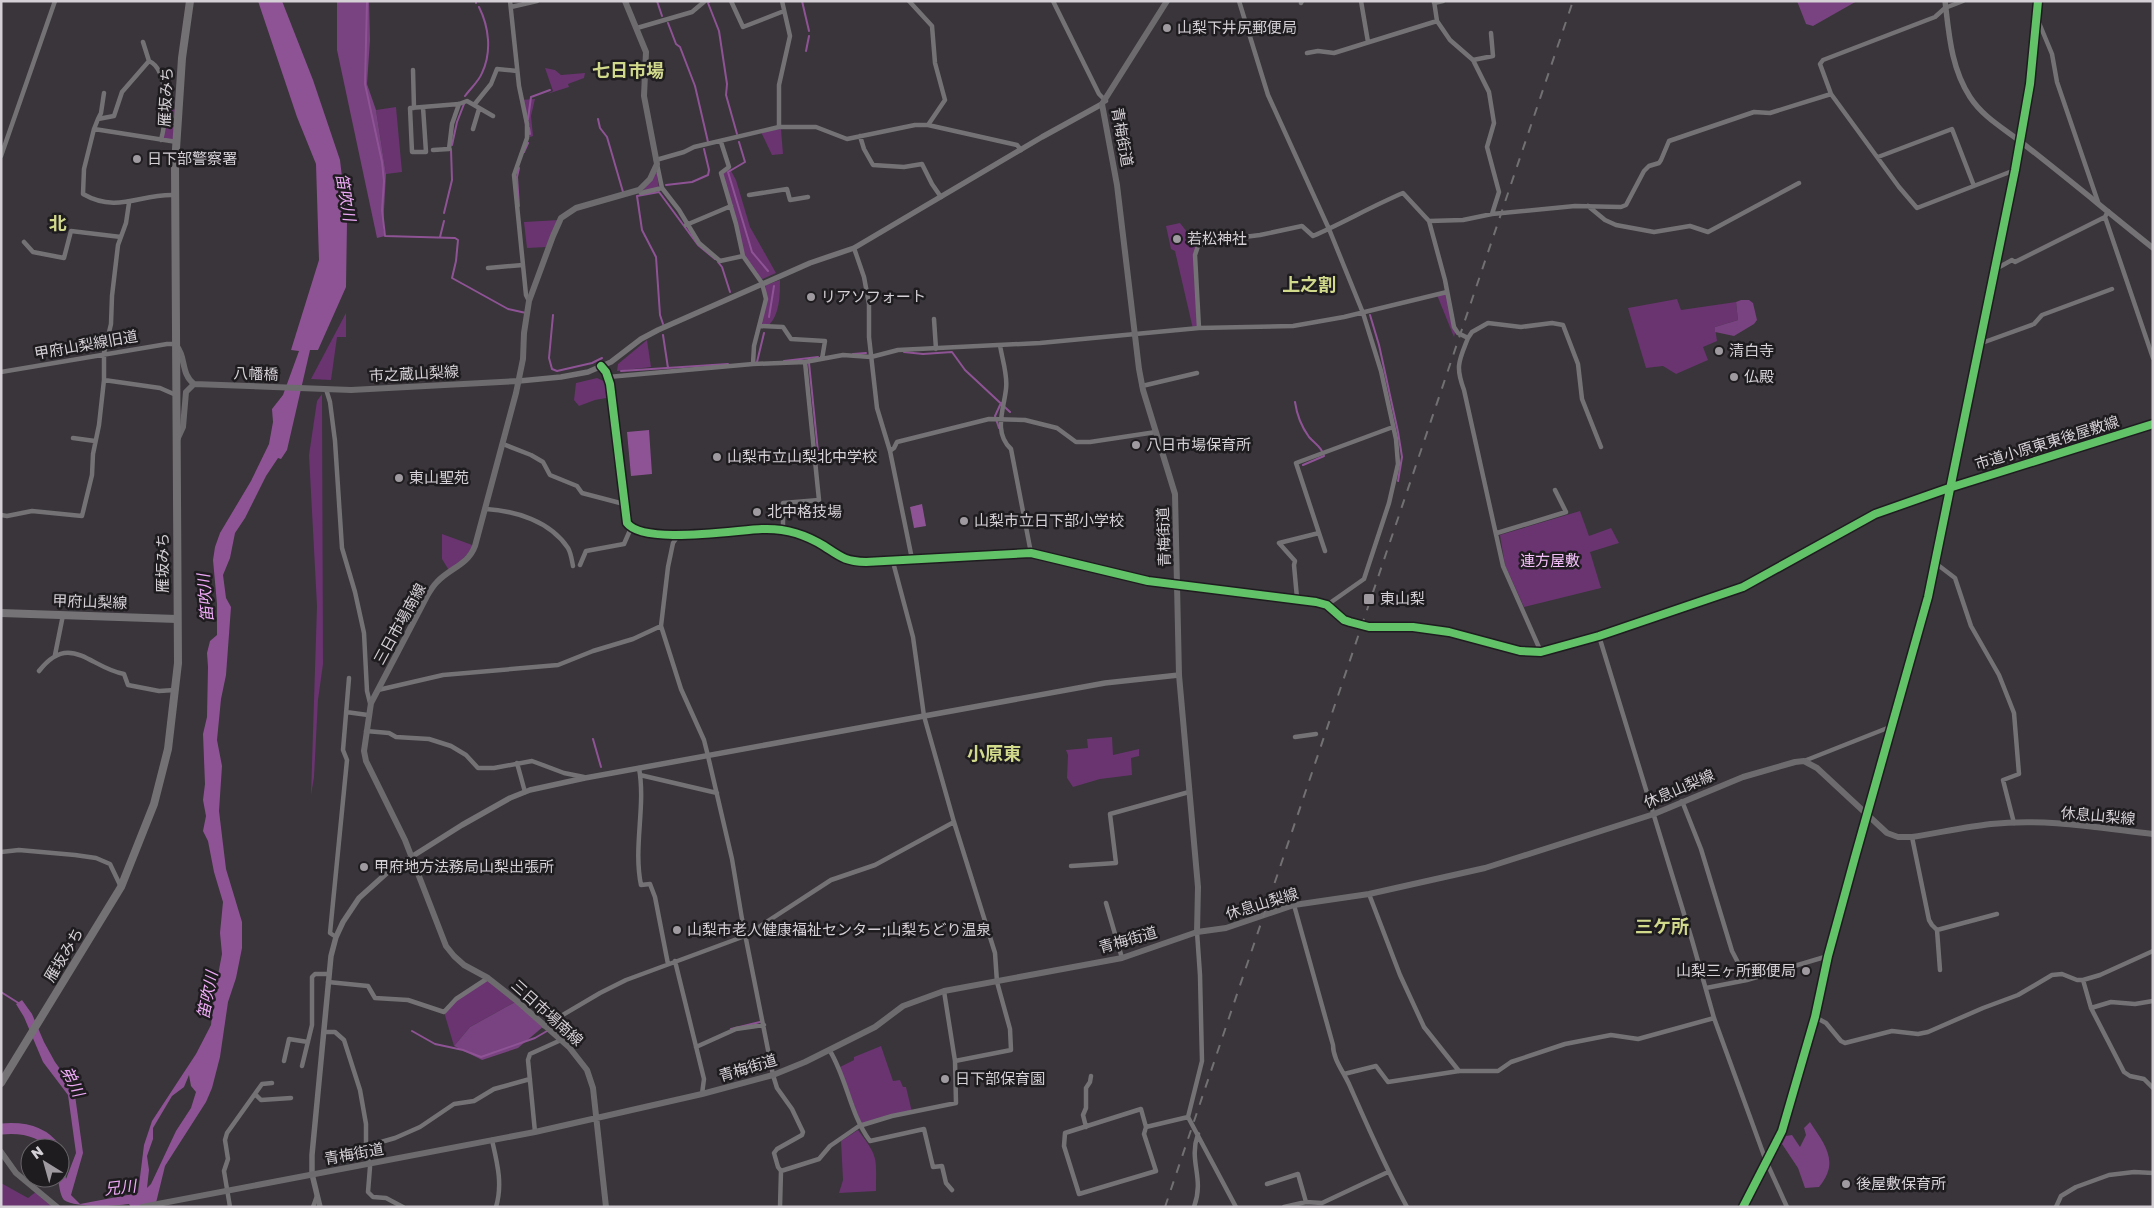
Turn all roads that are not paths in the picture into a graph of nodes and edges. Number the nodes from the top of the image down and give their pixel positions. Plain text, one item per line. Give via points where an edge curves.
1 (55, 1) edge
2 (190, 1) edge
3 (510, 1) edge
4 (537, 1) edge
5 (625, 1) edge
6 (705, 1) edge
7 (731, 1) edge
8 (782, 1) edge
9 (909, 1) edge
10 (1053, 1) edge
11 (1167, 1) edge
12 (1238, 1) edge
13 (1361, 1) edge
14 (1443, 1) edge
15 (1963, 1) edge
16 (2038, 1) edge
17 (1434, 2) edge
18 (1945, 5) edge
19 (511, 7) junction
20 (784, 11) junction
21 (2036, 16) junction
22 (1436, 21) junction
23 (637, 28) junction
24 (1490, 33) dead end
25 (143, 42) dead end
26 (1368, 42) junction
27 (1307, 53) dead end
28 (1473, 60) junction
29 (149, 61) junction
30 (413, 70) dead end
31 (517, 71) junction
32 (104, 93) dead end
33 (1831, 94) junction
34 (1104, 102) junction
35 (459, 104) junction
36 (474, 105) junction
37 (423, 107) junction
38 (414, 108) junction
39 (479, 109) junction
40 (493, 116) dead end
41 (98, 119) junction
42 (928, 125) junction
43 (779, 127) junction
44 (94, 129) junction
45 (473, 129) dead end
46 (860, 136) junction
47 (161, 140) junction
48 (2020, 141) junction
49 (177, 142) junction
50 (721, 142) junction
51 (433, 150) dead end
52 (1021, 150) junction
53 (1, 156) edge
54 (1878, 156) junction
55 (656, 162) junction
56 (2015, 170) junction
57 (1799, 183) dead end
58 (1974, 186) junction
59 (662, 188) junction
60 (639, 190) junction
61 (175, 195) junction
62 (749, 195) dead end
63 (808, 197) dead end
64 (941, 197) junction
65 (129, 203) junction
66 (2098, 204) junction
67 (731, 206) junction
68 (1587, 206) junction
69 (1492, 214) junction
70 (2106, 214) junction
71 (1429, 221) junction
72 (686, 225) junction
73 (1329, 229) junction
74 (121, 237) junction
75 (24, 242) dead end
76 (854, 248) junction
77 (2153, 248) edge
78 (743, 256) junction
79 (523, 265) junction
80 (488, 268) dead end
81 (1994, 270) junction
82 (762, 283) junction
83 (2112, 289) dead end
84 (1447, 292) junction
85 (529, 301) junction
86 (1363, 312) junction
87 (934, 319) dead end
88 (760, 326) junction
89 (1199, 328) junction
90 (1135, 335) junction
91 (1468, 338) junction
92 (175, 344) junction
93 (1979, 344) junction
94 (1000, 345) junction
95 (936, 349) junction
96 (104, 353) junction
97 (871, 357) junction
98 (2153, 358) edge
99 (822, 359) junction
100 (805, 362) junction
101 (754, 364) junction
102 (601, 366) junction
103 (1, 372) edge
104 (1197, 373) dead end
105 (608, 377) junction
106 (104, 380) junction
107 (519, 381) junction
108 (197, 384) junction
109 (1142, 386) junction
110 (310, 389) joint
111 (326, 389) junction
112 (176, 395) junction
113 (998, 419) junction
114 (2153, 424) edge
115 (1393, 427) junction
116 (1156, 432) junction
117 (73, 438) dead end
118 (95, 441) junction
119 (176, 443) junction
120 (503, 444) junction
121 (1600, 447) dead end
122 (890, 450) junction
123 (1949, 488) junction
124 (1555, 490) dead end
125 (624, 504) junction
126 (486, 509) junction
127 (1, 515) edge
128 (630, 528) junction
129 (783, 529) junction
130 (1319, 533) junction
131 (1497, 533) junction
132 (678, 536) junction
133 (1325, 552) dead end
134 (1031, 553) junction
135 (912, 559) junction
136 (893, 562) junction
137 (1934, 562) junction
138 (580, 565) dead end
139 (573, 566) dead end
140 (1178, 585) junction
141 (1297, 598) junction
142 (1327, 605) junction
143 (1, 613) edge
144 (63, 615) junction
145 (177, 619) junction
146 (661, 626) junction
147 (1599, 636) junction
148 (1541, 652) junction
149 (55, 655) junction
150 (39, 671) dead end
151 (1179, 675) junction
152 (349, 678) dead end
153 (175, 690) junction
154 (378, 690) junction
155 (371, 703) junction
156 (346, 712) junction
157 (368, 715) junction
158 (924, 716) junction
159 (1890, 728) junction
160 (366, 732) junction
161 (1316, 734) dead end
162 (1295, 737) dead end
163 (708, 756) junction
164 (1804, 761) junction
165 (517, 763) junction
166 (639, 768) junction
167 (640, 775) junction
168 (585, 778) junction
169 (526, 792) junction
170 (1189, 792) junction
171 (717, 793) junction
172 (1682, 801) junction
173 (1654, 814) junction
174 (1867, 814) junction
175 (954, 822) junction
176 (2014, 823) junction
177 (2153, 834) edge
178 (1912, 837) junction
179 (1, 852) edge
180 (412, 857) junction
181 (1070, 866) dead end
182 (121, 887) junction
183 (1369, 894) junction
184 (1106, 903) dead end
185 (1294, 905) junction
186 (1997, 914) dead end
187 (1937, 930) junction
188 (1197, 932) junction
189 (745, 936) junction
190 (336, 937) junction
191 (2153, 951) edge
192 (1828, 956) junction
193 (1122, 958) junction
194 (675, 961) junction
195 (668, 964) junction
196 (1940, 970) dead end
197 (329, 974) junction
198 (488, 978) junction
199 (1747, 980) junction
200 (2083, 980) junction
201 (328, 982) junction
202 (997, 982) junction
203 (1706, 988) junction
204 (944, 992) junction
205 (2153, 1001) edge
206 (2091, 1008) junction
207 (1815, 1017) junction
208 (1714, 1018) junction
209 (764, 1025) junction
210 (544, 1026) junction
211 (324, 1032) junction
212 (561, 1040) junction
213 (308, 1042) junction
214 (696, 1047) junction
215 (830, 1050) junction
216 (284, 1061) dead end
217 (955, 1061) junction
218 (302, 1066) dead end
219 (1459, 1070) junction
220 (1344, 1074) junction
221 (773, 1075) junction
222 (1091, 1076) dead end
223 (530, 1079) junction
224 (1, 1083) edge
225 (272, 1083) dead end
226 (2153, 1088) edge
227 (255, 1094) junction
228 (702, 1094) junction
229 (291, 1098) dead end
230 (1188, 1117) junction
231 (597, 1119) junction
232 (859, 1126) junction
233 (1086, 1126) junction
234 (1146, 1127) junction
235 (535, 1132) junction
236 (1198, 1134) junction
237 (492, 1140) junction
238 (366, 1144) junction
239 (1, 1152) edge
240 (1766, 1161) junction
241 (370, 1164) junction
242 (781, 1171) junction
243 (1388, 1172) junction
244 (2153, 1173) edge
245 (312, 1174) junction
246 (1267, 1184) dead end
247 (952, 1190) dead end
248 (228, 1192) junction
249 (317, 1196) junction
250 (1306, 1202) junction
251 (57, 1207) edge
252 (142, 1207) edge
253 (230, 1207) edge
254 (313, 1207) edge
255 (320, 1207) edge
256 (403, 1207) edge
257 (496, 1207) edge
258 (606, 1207) edge
259 (780, 1207) edge
260 (1194, 1207) edge
261 (1236, 1207) edge
262 (1284, 1207) edge
263 (1407, 1207) edge
264 (1743, 1207) edge
265 (1787, 1207) edge
266 (2056, 1207) edge

1 - 53 street
2 - 49 highway, 雁坂みち via 182,58
3 - 19 street
4 - 19 street
5 - 23 main road
6 - 23 street via 692,12
7 - 20 street via 743,27
8 - 20 street
9 - 42 street via 932,26 935,63 945,100
10 - 34 street
11 - 34 main road, 青梅街道
12 - 73 street via 1268,95
13 - 26 street
14 - 17 street
15 - 18 street
16 - 21 street
17 - 22 street
18 - 33 street via 1935,17 1823,60 1820,64
18 - 48 street via 1956,66 1970,96 1990,119
19 - 31 street
20 - 43 street via 790,36 779,85
21 - 48 street via 2030,84
21 - 66 street via 2052,54 2057,82
22 - 26 street
22 - 28 street via 1450,40
23 - 55 main road via 646,52 644,96
24 - 28 street via 1493,56
25 - 29 street
26 - 27 street via 1334,53
28 - 69 street via 1489,92 1494,114 1487,147 1499,192
29 - 41 street via 122,92 114,116
29 - 47 street via 161,73 165,123
30 - 38 street
31 - 36 street via 497,69 491,84
31 - 79 street via 527,124 527,138 514,175
32 - 41 street
33 - 54 street
33 - 68 street via 1770,113 1754,112 1668,141 1661,160 1644,171 1626,205
34 - 52 street
34 - 90 main road, 青梅街道
35 - 36 street via 467,101
35 - 37 street
35 - 51 street via 452,124 450,149
36 - 39 street
37 - 38 street
37 - 38 street via 426,152 412,152 410,108
39 - 40 street
39 - 45 street
41 - 44 street
42 - 46 street
42 - 52 street via 1011,143
43 - 46 street via 816,127 847,139
43 - 50 street
44 - 47 street
44 - 65 street via 84,169 83,194 90,198
46 - 64 street via 873,165 922,164
47 - 49 street
48 - 56 street
48 - 66 street
49 - 61 highway, 雁坂みち
50 - 55 street via 694,147
50 - 67 street via 729,167 721,173
52 - 64 street
54 - 58 street via 1917,208
54 - 58 street via 1952,129
55 - 59 street
55 - 60 main road via 650,179
56 - 58 street
56 - 81 street
57 - 68 street via 1708,232 1690,226 1654,232 1616,225
59 - 60 street via 642,193
59 - 72 street
60 - 85 main road, 三日市場南線 via 576,208 565,215 553,236
61 - 65 street
61 - 92 highway, 雁坂みち
62 - 63 street via 787,189 790,200
64 - 76 street
65 - 74 street
66 - 70 street
67 - 72 street
67 - 78 street
68 - 69 street
69 - 71 street via 1463,220
70 - 77 street
70 - 81 street
70 - 98 street
71 - 73 street via 1403,193
71 - 84 street
72 - 78 street via 699,243 720,261
73 - 86 street
73 - 89 street via 1313,236 1302,226 1198,246 1195,255
74 - 75 street via 72,231 64,258 33,252
74 - 96 street via 111,324
76 - 82 street
76 - 97 street via 869,304
78 - 82 street
79 - 80 street
79 - 85 street
81 - 93 street
82 - 88 street via 766,299
82 - 102 street via 658,330
83 - 93 street via 2042,315 2034,324
84 - 86 street
84 - 91 street via 1454,328
85 - 107 main road, 三日市場南線
86 - 89 street via 1293,326
86 - 115 street
87 - 95 street
88 - 99 street via 783,328 791,339 825,341
88 - 101 street via 754,346
89 - 90 street
90 - 94 street
90 - 109 main road, 青梅街道
91 - 121 street via 1488,323 1521,327 1552,323 1563,325 1578,364 1582,399
91 - 131 street via 1459,360 1458,374
92 - 96 street, 甲府山梨線旧道
92 - 108 main road via 182,353 186,375
92 - 112 highway, 雁坂みち
93 - 123 street
94 - 95 street
94 - 113 street via 1007,387
95 - 97 street via 898,350
96 - 103 street, 甲府山梨線旧道
96 - 106 street
97 - 99 street
97 - 122 street via 877,408
99 - 100 street
100 - 101 street
100 - 129 street via 819,500 783,503
101 - 105 street
102 - 105 street
102 - 107 street via 578,375
104 - 109 street
105 - 125 street
106 - 112 street via 160,388
106 - 118 street
107 - 111 main road, 市之蔵山梨線
107 - 120 main road, 三日市場南線
108 - 110 main road, 八幡橋
108 - 119 main road via 186,392 183,426
109 - 116 main road, 青梅街道
110 - 111 main road, 市之蔵山梨線
111 - 155 street via 335,441 342,548 364,633 367,691
112 - 119 highway, 雁坂みち
113 - 116 street via 1025,420 1057,428 1076,442
113 - 122 street via 898,442
113 - 134 street via 1006,444 1011,449
114 - 123 street, 市道小原東東後屋敷線
115 - 130 street via 1296,463
115 - 142 street via 1398,464 1364,579
116 - 140 main road, 青梅街道 via 1175,494
117 - 118 street
118 - 127 street via 92,475 82,516 32,511
119 - 145 highway, 雁坂みち
120 - 125 street via 537,458 550,475 577,486 582,493
120 - 126 main road, 三日市場南線
122 - 135 street
123 - 137 street
123 - 147 street, 市道小原東東後屋敷線 via 1876,514 1743,587
124 - 131 street via 1566,512
125 - 128 street
126 - 139 street via 507,510 544,525 568,548
126 - 154 main road, 三日市場南線 via 471,556 437,582 427,596
128 - 132 street
128 - 138 street via 624,544 586,551
129 - 132 street
129 - 136 street via 805,536 841,558
130 - 133 street
130 - 141 street via 1279,542 1295,561
131 - 148 street via 1503,566
132 - 146 street via 673,543 668,567
134 - 135 street
134 - 140 street
135 - 136 street
136 - 158 street via 913,636
137 - 159 street via 1928,596
137 - 176 street via 1955,578 1971,626 1999,675 2014,713 2019,774 2003,780
140 - 141 street
140 - 151 main road, 青梅街道
141 - 142 street
142 - 148 street via 1344,620 1369,627 1413,627 1449,632 1520,651
143 - 144 main road, 甲府山梨線
144 - 145 main road, 甲府山梨線
144 - 149 street
145 - 153 highway, 雁坂みち
146 - 154 street via 558,665 443,675
146 - 163 street via 681,689
147 - 148 street, 市道小原東東後屋敷線
147 - 173 street
149 - 150 street
149 - 153 street via 81,655 110,671 124,674 128,685
151 - 158 street via 1106,683
151 - 170 main road, 青梅街道
152 - 156 street
153 - 182 highway, 雁坂みち via 168,749 154,804
154 - 155 main road, 三日市場南線
155 - 157 main road, 三日市場南線
156 - 157 street
156 - 190 street via 343,750 347,760 330,932
157 - 160 main road, 三日市場南線
158 - 163 street
158 - 175 street
159 - 164 street
159 - 174 street
160 - 165 street via 389,732 396,737 429,739 451,746 478,768
160 - 180 main road, 三日市場南線 via 366,761
161 - 162 street
163 - 166 street
163 - 171 street
164 - 172 main road, 休息山梨線 via 1757,772
164 - 174 main road, 休息山梨線 via 1817,768
165 - 168 street via 532,761
165 - 169 street
166 - 167 street
166 - 168 street
167 - 171 street
167 - 195 street via 638,867 641,885 650,884 655,898
168 - 169 street
169 - 180 street via 462,825
170 - 181 street via 1110,814 1116,863
170 - 188 main road, 青梅街道 via 1198,887
171 - 189 street
172 - 173 main road, 休息山梨線
172 - 199 street via 1701,849 1732,951
173 - 183 main road, 休息山梨線 via 1485,868
173 - 203 street
174 - 178 main road, 休息山梨線 via 1887,833
174 - 192 street
175 - 189 street via 875,865 831,880
175 - 202 street via 995,953
176 - 177 main road, 休息山梨線 via 2077,825
176 - 178 main road, 休息山梨線
178 - 187 street via 1929,920
179 - 182 street via 19,850 96,858 110,864
180 - 190 street via 368,888 351,909
180 - 198 main road, 三日市場南線 via 446,946 464,965
182 - 224 highway, 雁坂みち
183 - 185 main road, 休息山梨線
183 - 219 street via 1424,1027
184 - 193 street
185 - 188 main road, 休息山梨線 via 1226,928
185 - 220 street via 1333,1053
186 - 187 street
187 - 196 street
188 - 193 main road, 青梅街道
188 - 230 street via 1202,1061
189 - 194 street
189 - 209 street
190 - 197 street
191 - 200 street
192 - 199 street
192 - 207 street
193 - 202 main road, 青梅街道
194 - 195 street
194 - 214 street
195 - 210 street via 600,993
197 - 201 street
197 - 213 street via 312,976 312,1025
198 - 201 street via 456,999 444,1012 408,1000 375,998 368,986
198 - 210 main road, 三日市場南線
199 - 203 street
200 - 206 street
200 - 207 street via 2062,974 2052,975 2018,995 1948,1025 1918,1034 1892,1031 1845,1043 1826,1023
201 - 211 street
202 - 204 main road, 青梅街道
202 - 217 street via 1010,1028 1011,1050
203 - 208 street
204 - 215 main road, 青梅街道 via 903,1006 875,1027
204 - 217 street
205 - 206 street via 2135,1004 2110,1002
206 - 226 street via 2124,1072 2144,1079
207 - 240 street via 1782,1131
208 - 219 street via 1638,1039 1611,1035 1565,1044 1511,1062 1498,1071
208 - 240 street
209 - 214 street via 736,1029
209 - 221 street
210 - 212 main road, 三日市場南線
211 - 238 street via 335,1032 344,1040 360,1090
211 - 245 street
212 - 223 street via 530,1054
212 - 231 main road, 三日市場南線 via 587,1070
213 - 216 street via 289,1038
213 - 218 street
214 - 228 street via 704,1079
215 - 221 main road, 青梅街道
215 - 232 street via 840,1067
217 - 232 street via 956,1103
219 - 220 street via 1388,1082 1376,1066
220 - 243 street
221 - 228 main road, 青梅街道
221 - 242 street via 777,1088 803,1132 802,1136 774,1153
222 - 233 street via 1083,1115
223 - 235 street
223 - 238 street via 494,1089 474,1102 454,1104 420,1127 395,1138
225 - 227 street via 262,1084
227 - 229 street via 261,1100
227 - 248 street via 225,1140 228,1159 224,1171
228 - 231 main road, 青梅街道
230 - 234 street
230 - 236 street
231 - 235 main road, 青梅街道
231 - 258 main road, 三日市場南線
232 - 242 street via 830,1146 819,1160
232 - 247 street via 870,1141 924,1129 933,1167 942,1166 946,1183
233 - 234 street via 1140,1110
233 - 234 street via 1065,1133 1064,1146 1079,1194 1156,1171 1144,1134
235 - 237 main road, 青梅街道
236 - 260 street via 1193,1152 1199,1185
236 - 261 street
237 - 241 main road, 青梅街道
237 - 257 street via 500,1188
238 - 241 street
239 - 251 main road via 16,1174
240 - 264 street
240 - 265 street
241 - 245 main road, 青梅街道
241 - 256 street via 368,1192 373,1197 386,1198
242 - 259 street
243 - 250 street via 1322,1203
243 - 263 street
244 - 266 street via 2109,1176 2061,1196
245 - 248 main road, 青梅街道
245 - 249 street
246 - 250 street via 1298,1174
248 - 252 main road, 青梅街道
248 - 253 street
249 - 254 street
249 - 255 street
250 - 262 street

